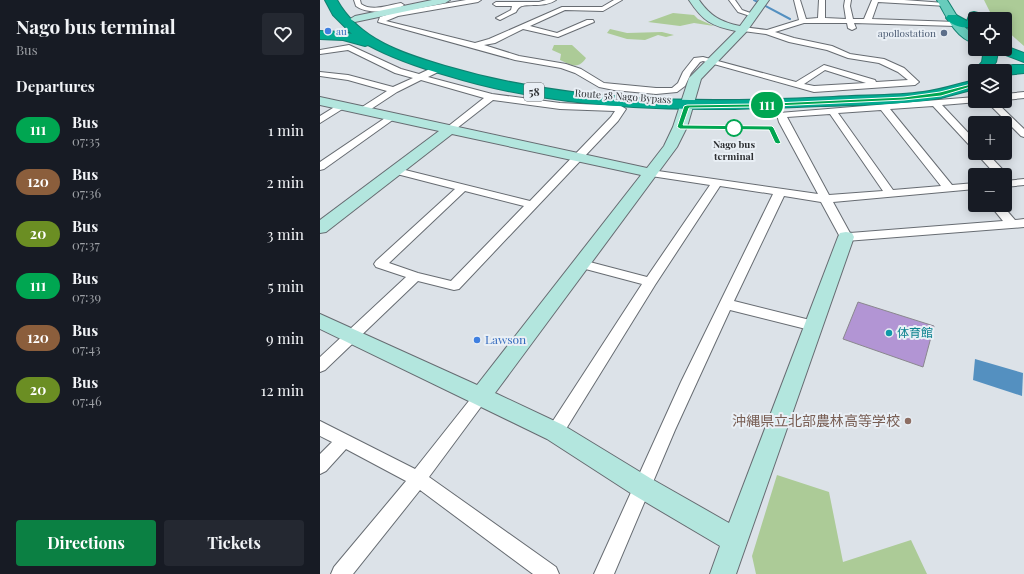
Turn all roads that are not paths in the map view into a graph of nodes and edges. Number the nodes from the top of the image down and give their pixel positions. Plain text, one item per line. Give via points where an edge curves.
1 (331, 0) edge
2 (342, 0) edge
3 (357, 0) edge
4 (445, 0) edge
5 (478, 0) edge
6 (553, 0) edge
7 (619, 0) edge
8 (694, 0) edge
9 (732, 0) edge
10 (764, 0) edge
11 (797, 0) edge
12 (822, 0) edge
13 (848, 0) edge
14 (876, 0) edge
15 (522, 3) junction
16 (944, 3) edge
17 (429, 4) edge
18 (496, 4) dead end
19 (899, 10) edge
20 (923, 14) junction
21 (753, 15) junction
22 (500, 18) dead end
23 (821, 20) junction
24 (349, 21) junction
25 (803, 21) junction
26 (850, 21) junction
27 (954, 21) junction
28 (590, 22) dead end
29 (867, 22) junction
30 (883, 22) junction
31 (968, 24) edge
32 (523, 27) junction
33 (320, 28) edge
34 (743, 29) junction
35 (767, 32) junction
36 (320, 34) edge
37 (968, 36) edge
38 (1012, 43) edge
39 (376, 44) junction
40 (474, 45) junction
41 (320, 52) edge
42 (1024, 52) edge
43 (1012, 53) edge
44 (1024, 58) edge
45 (710, 61) junction
46 (437, 69) junction
47 (1012, 69) edge
48 (1024, 69) edge
49 (320, 74) edge
50 (420, 78) junction
51 (968, 78) edge
52 (879, 84) junction
53 (797, 85) junction
54 (968, 86) edge
55 (394, 90) junction
56 (1024, 95) edge
57 (1012, 96) edge
58 (491, 97) junction
59 (320, 101) edge
60 (907, 101) junction
61 (968, 101) edge
62 (688, 103) junction
63 (935, 103) junction
64 (341, 106) junction
65 (883, 107) junction
66 (997, 108) edge
67 (362, 111) junction
68 (832, 111) junction
69 (391, 117) junction
70 (320, 120) edge
71 (449, 130) junction
72 (1024, 134) edge
73 (968, 138) edge
74 (577, 158) junction
75 (988, 160) edge
76 (320, 167) edge
77 (995, 168) edge
78 (397, 171) junction
79 (651, 173) junction
80 (1012, 182) edge
81 (1024, 182) edge
82 (716, 184) junction
83 (968, 187) edge
84 (462, 188) junction
85 (949, 188) junction
86 (780, 192) junction
87 (890, 193) junction
88 (826, 199) junction
89 (533, 205) junction
90 (1002, 212) edge
91 (1024, 223) edge
92 (1012, 224) junction
93 (320, 228) edge
94 (846, 237) junction
95 (582, 264) junction
96 (415, 276) junction
97 (650, 282) junction
98 (725, 304) junction
99 (320, 321) edge
100 (814, 326) junction
101 (353, 336) junction
102 (320, 366) edge
103 (481, 396) junction
104 (320, 428) edge
105 (555, 432) junction
106 (344, 440) junction
107 (320, 466) edge
108 (418, 480) junction
109 (641, 486) junction
110 (736, 541) junction
111 (341, 574) edge
112 (549, 574) edge
113 (604, 574) edge
114 (723, 574) edge

1 - 24 highway, Route 58 Nago Bypass / 58 via 336,10
2 - 24 highway, Route 58 Nago Bypass / 58
3 - 17 street via 360,8 372,10
4 - 17 street
5 - 17 street
6 - 15 street via 539,4
7 - 32 street via 603,9 564,8
8 - 34 street via 710,20
9 - 21 street via 740,11
10 - 21 street
11 - 25 street
12 - 23 street
13 - 26 street
14 - 19 street
14 - 29 street
15 - 18 street
15 - 22 street via 515,7 514,11
16 - 20 street
16 - 27 main road
17 - 24 street
17 - 40 street via 389,16 382,22
19 - 20 street
19 - 20 street
19 - 30 street
20 - 27 street
21 - 34 street
23 - 25 street
23 - 26 street
24 - 33 highway
24 - 39 highway, Route 58 Nago Bypass / 58 via 360,34
24 - 62 highway, Route 58 Nago Bypass / 58 via 413,55 485,77 543,88
25 - 35 street
26 - 29 street
26 - 30 street via 852,29
27 - 31 highway
27 - 37 main road
28 - 32 street via 558,35
29 - 30 street
32 - 40 street via 492,41
34 - 35 street
34 - 45 street
35 - 52 street via 829,48 848,56 881,62 901,70 915,82
36 - 39 highway via 344,36
38 - 42 highway
39 - 46 highway, Route 58 Nago Bypass / 58
40 - 45 street via 518,58 563,66 578,71 602,85 647,91 674,90 682,84 687,72 697,60
41 - 50 street via 349,47 371,59
43 - 44 highway
45 - 53 street
45 - 62 street via 695,78
46 - 50 street
46 - 62 highway, Route 58 Nago Bypass / 58 via 493,84 563,97 624,103
47 - 48 highway
49 - 55 street via 352,78
50 - 55 street
50 - 58 street
51 - 62 highway, Route 58 Nago Bypass / 58 via 947,86 909,92
52 - 53 street via 814,89
52 - 53 street via 824,67
54 - 60 highway, Route 58 Nago Bypass / 58
55 - 67 street
56 - 57 street
58 - 71 street
58 - 74 street via 560,106 621,110
59 - 64 street
60 - 62 highway, Route 58 Nago Bypass / 58 via 754,106
60 - 63 street
60 - 65 street
61 - 63 street
62 - 79 street via 670,147
63 - 73 street
64 - 67 street
64 - 70 street
65 - 68 street
65 - 85 street
66 - 72 street
67 - 69 street
68 - 87 street
68 - 88 street via 782,115
69 - 71 street
69 - 76 street
71 - 74 street
71 - 78 street
74 - 79 street
74 - 89 street
75 - 77 street
78 - 84 street
78 - 93 street
79 - 82 street
79 - 95 street
80 - 81 street
82 - 86 street
82 - 97 street
83 - 85 street
84 - 89 street
84 - 96 street via 380,264
85 - 87 street
86 - 88 street
86 - 98 street
87 - 88 street
88 - 94 street
89 - 96 street via 454,286
90 - 92 street
91 - 92 street
92 - 94 street
94 - 100 street
95 - 97 street
95 - 103 street
96 - 101 street
97 - 105 street
98 - 100 street
98 - 109 street
99 - 101 street
100 - 110 street
101 - 102 street
101 - 103 street
103 - 105 street
103 - 108 street
104 - 106 street
105 - 109 street
106 - 107 street
106 - 108 street
108 - 111 street
108 - 112 street
109 - 110 street
109 - 113 street
110 - 114 street

